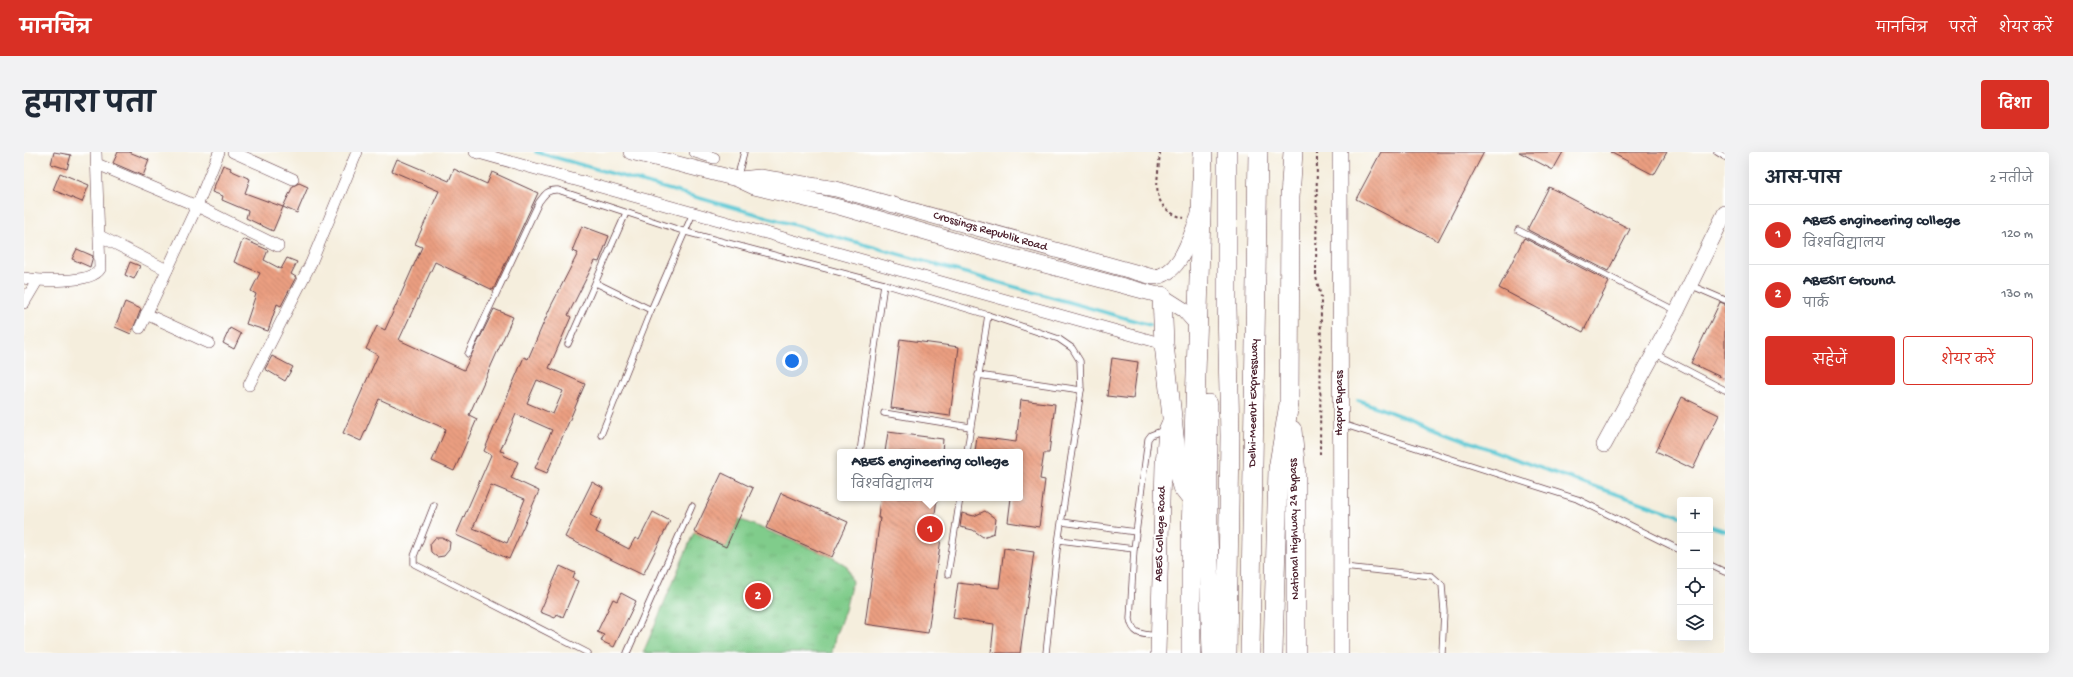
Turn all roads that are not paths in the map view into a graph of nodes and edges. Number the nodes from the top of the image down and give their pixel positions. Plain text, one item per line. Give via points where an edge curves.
1 (96, 152) edge
2 (219, 152) edge
3 (233, 152) edge
4 (357, 152) edge
5 (475, 152) edge
6 (631, 152) edge
7 (695, 152) edge
8 (744, 152) edge
9 (1203, 152) edge
10 (1227, 152) edge
11 (1258, 152) edge
12 (1293, 152) edge
13 (1340, 152) edge
14 (1717, 152) edge
15 (1725, 157) edge
16 (714, 158) dead end
17 (97, 164) junction
18 (293, 179) dead end
19 (737, 179) junction
20 (197, 206) junction
21 (626, 213) junction
22 (694, 213) junction
23 (1725, 213) edge
24 (1199, 214) junction
25 (1518, 230) dead end
26 (686, 232) junction
27 (100, 236) junction
28 (278, 246) dead end
29 (167, 270) junction
30 (24, 278) edge
31 (37, 281) junction
32 (596, 283) junction
33 (884, 284) junction
34 (1690, 285) junction
35 (1162, 296) junction
36 (1725, 300) edge
37 (24, 303) edge
38 (651, 310) junction
39 (1677, 311) junction
40 (146, 314) junction
41 (988, 315) junction
42 (1199, 327) junction
43 (140, 328) dead end
44 (209, 343) dead end
45 (568, 344) dead end
46 (1164, 344) junction
47 (1654, 353) junction
48 (468, 354) dead end
49 (978, 375) junction
50 (249, 385) dead end
51 (1080, 390) junction
52 (1725, 390) edge
53 (1289, 404) junction
54 (884, 413) dead end
55 (1169, 423) junction
56 (1340, 424) junction
57 (970, 427) junction
58 (601, 435) dead end
59 (1604, 445) dead end
60 (860, 449) edge
61 (967, 449) edge
62 (1192, 500) junction
63 (960, 501) edge
64 (434, 505) dead end
65 (692, 506) dead end
66 (1253, 514) junction
67 (1062, 522) junction
68 (1136, 532) junction
69 (1059, 540) junction
70 (1677, 549) edge
71 (1134, 550) junction
72 (1713, 566) edge
73 (1340, 567) junction
74 (1725, 572) edge
75 (948, 574) dead end
76 (1158, 636) junction
77 (588, 653) edge
78 (627, 653) edge
79 (1046, 653) edge
80 (1158, 653) edge
81 (1191, 653) edge
82 (1212, 653) edge
83 (1227, 653) edge
84 (1250, 653) edge
85 (1260, 653) edge
86 (1273, 653) edge
87 (1296, 653) edge
88 (1341, 653) edge
89 (1442, 653) edge

1 - 17 street
2 - 20 street
3 - 18 street
4 - 50 street via 311,263
5 - 22 street
6 - 19 street, Crossings Republik Road
7 - 16 street
8 - 19 lane
9 - 24 highway
10 - 83 highway, Delhi-Meerut Expressway via 1230,436
11 - 66 highway, Delhi-Meerut Expressway
12 - 53 highway via 1290,197
13 - 56 street, Hapur Bypass
14 - 15 lane
17 - 20 street
17 - 27 street
19 - 24 street, Crossings Republik Road via 760,177 836,189 1153,277 1165,275 1175,266
19 - 35 street, Crossings Republik Road via 754,187 839,206 991,251
20 - 28 street
20 - 29 street
21 - 26 lane
21 - 32 lane
21 - 48 lane via 558,190 546,193 539,202 503,276
22 - 26 lane
22 - 46 street
23 - 34 street
24 - 42 highway
25 - 39 lane
26 - 33 lane
26 - 38 lane
27 - 29 street
27 - 31 street via 101,263 98,272 59,281
29 - 40 street
30 - 31 street
31 - 37 street
32 - 38 lane
32 - 45 lane
33 - 41 lane
33 - 60 lane
34 - 36 lane
34 - 39 street
35 - 42 street, Crossings Republik Road via 1184,310
35 - 46 highway
38 - 58 lane
39 - 47 street
40 - 43 street
40 - 44 street
41 - 49 lane
41 - 51 lane via 1059,339 1072,348 1080,361
42 - 62 highway
42 - 82 highway via 1208,356 1208,532
46 - 55 highway
47 - 52 lane
47 - 59 street
49 - 51 lane
49 - 57 lane
51 - 67 lane
53 - 86 highway via 1278,469
53 - 87 highway, National Highway 24 Bypass via 1296,473
54 - 57 lane
55 - 62 highway via 1182,487
55 - 68 lane via 1148,439
55 - 76 street, ABES College Road via 1163,464
56 - 70 lane via 1577,499
56 - 73 street, Hapur Bypass
57 - 61 lane
62 - 81 highway
63 - 75 lane
64 - 77 lane via 414,556 414,564
65 - 78 lane
66 - 84 highway, Delhi-Meerut Expressway
66 - 85 highway via 1260,521 1262,529
67 - 68 lane
67 - 69 lane
68 - 71 lane
69 - 71 lane
69 - 79 lane
71 - 76 lane via 1130,619 1132,628 1138,633
72 - 74 lane
73 - 88 street, Hapur Bypass
73 - 89 lane via 1432,576 1442,585
76 - 80 street, ABES College Road

